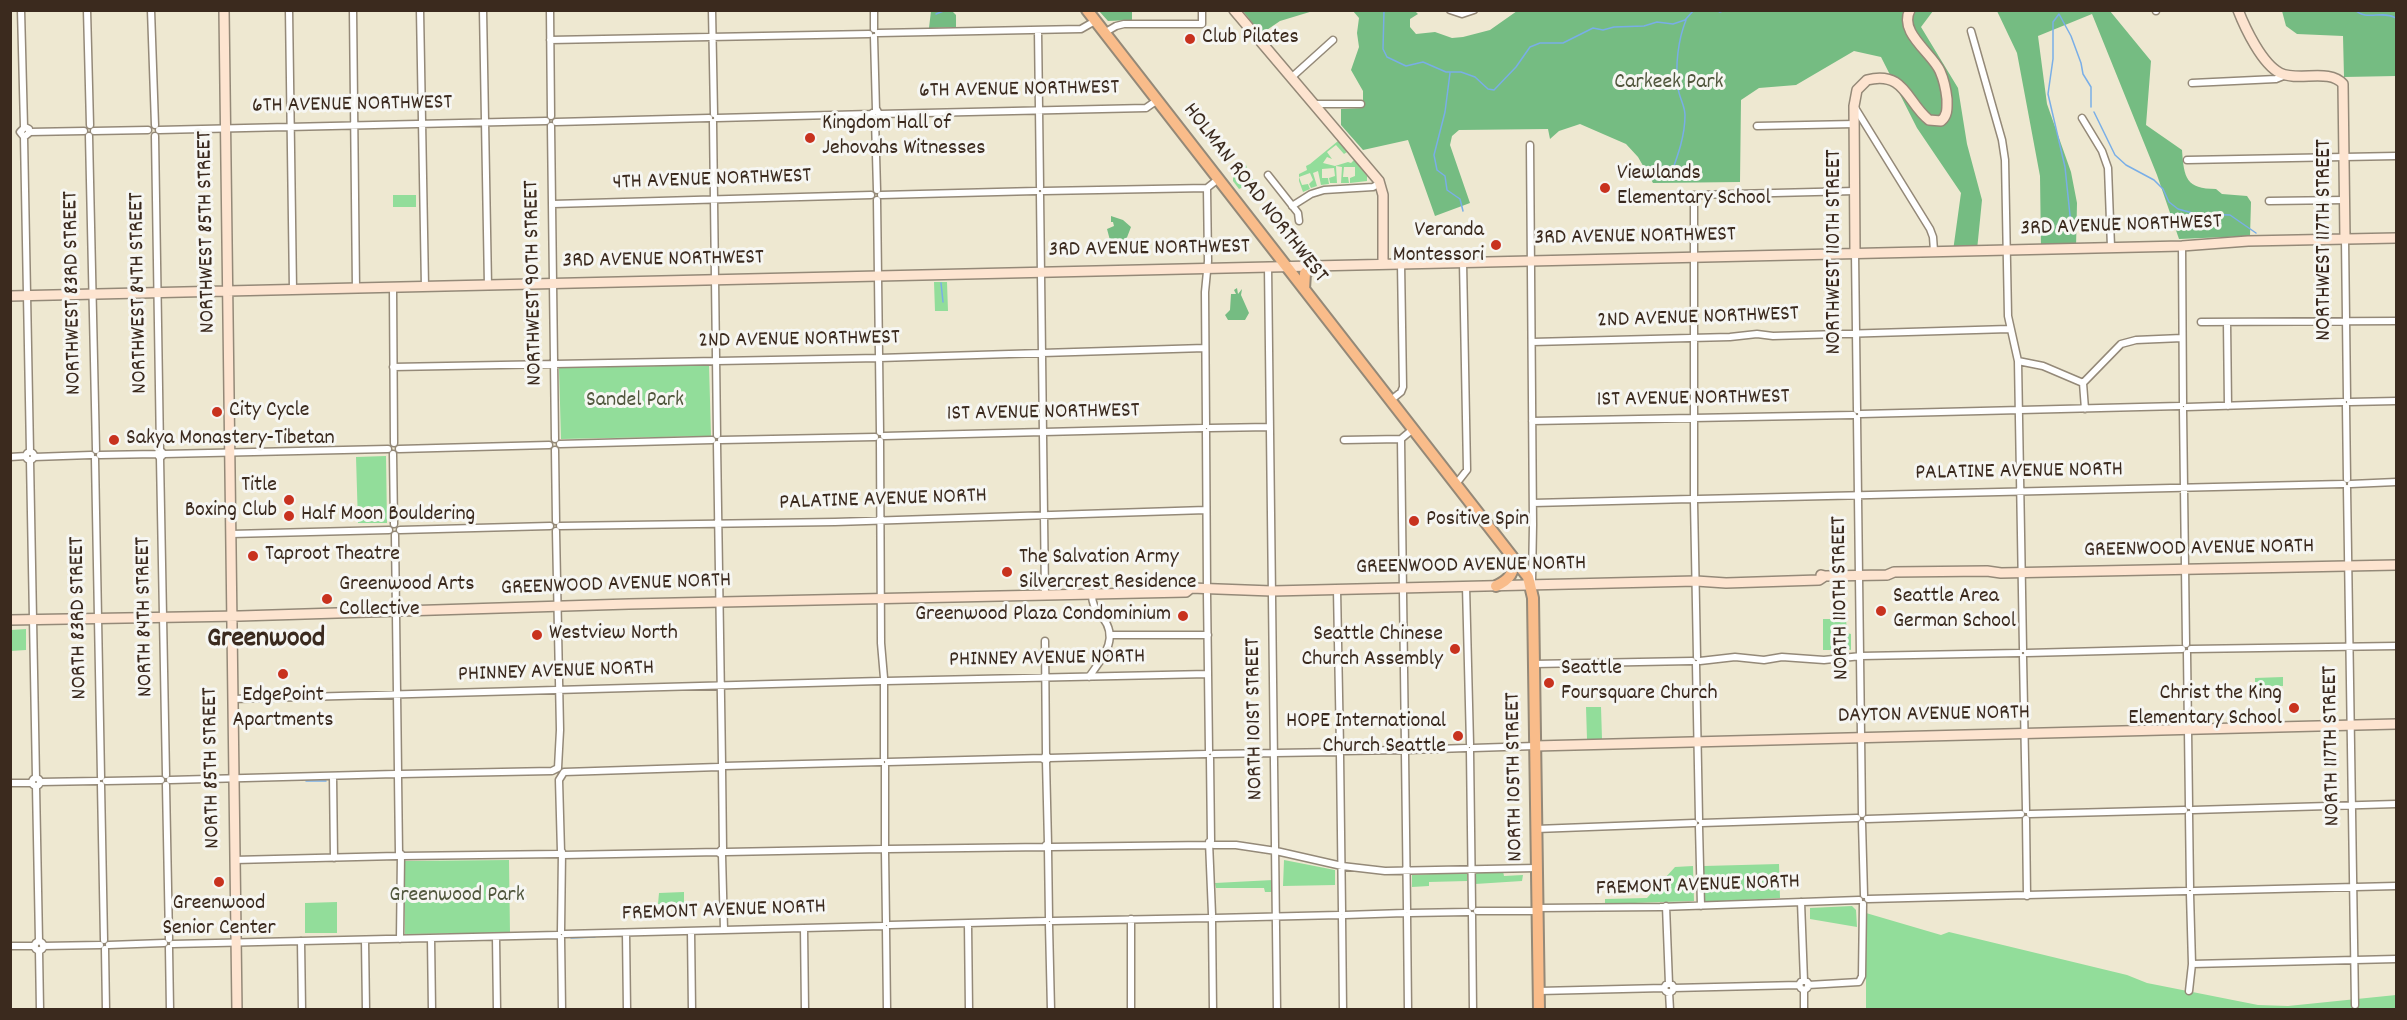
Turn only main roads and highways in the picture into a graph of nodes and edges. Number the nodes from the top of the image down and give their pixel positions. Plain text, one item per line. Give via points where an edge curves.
1 (1087, 10) edge
2 (1316, 265) road end
3 (1304, 289) junction
4 (1513, 558) junction
5 (1531, 585) joint
6 (1496, 586) road end
7 (1539, 1010) edge

1 - 3 main road, HOLMAN ROAD NORTHWEST
2 - 3 main road via 1305,273
3 - 4 main road, HOLMAN ROAD NORTHWEST
4 - 5 main road, HOLMAN ROAD NORTHWEST
4 - 6 main road via 1510,578
5 - 7 main road, NORTH 105TH STREET

